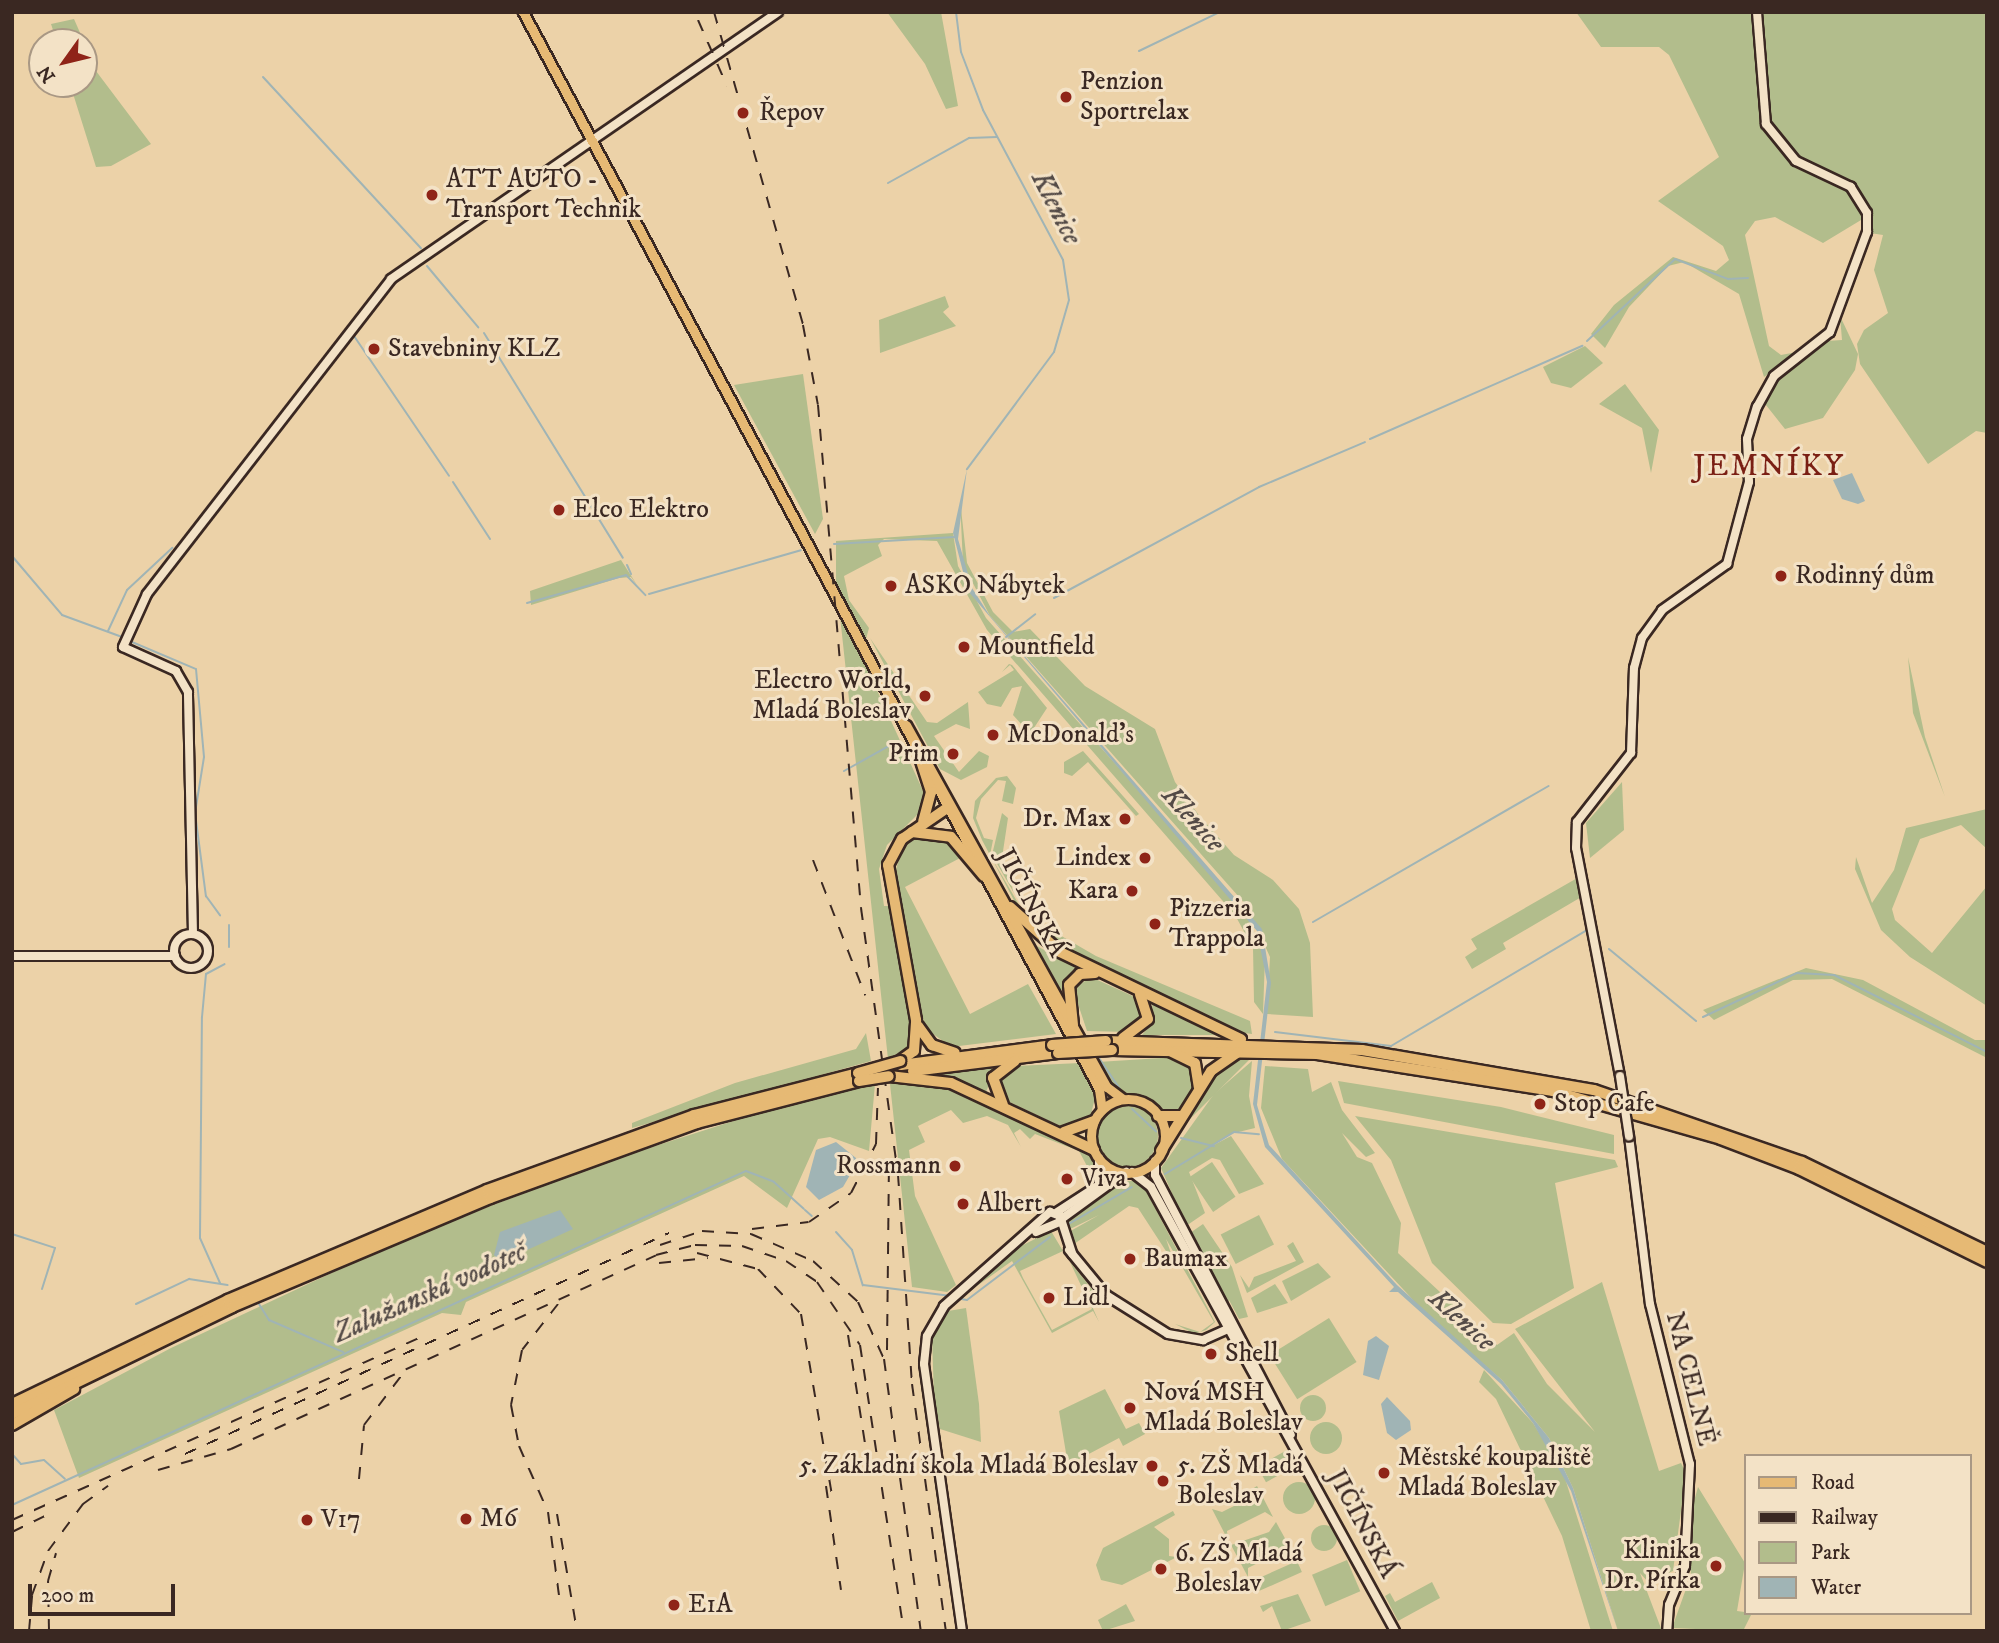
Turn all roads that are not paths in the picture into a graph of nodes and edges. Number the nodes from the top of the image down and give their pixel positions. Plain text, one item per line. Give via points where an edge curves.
1 (523, 12) edge
2 (778, 12) edge
3 (1757, 12) edge
4 (591, 141) junction
5 (905, 724) junction
6 (920, 758) junction
7 (951, 806) junction
8 (921, 825) junction
9 (911, 833) junction
10 (984, 876) junction
11 (1010, 907) junction
12 (193, 934) junction
13 (12, 956) edge
14 (175, 956) junction
15 (1101, 974) junction
16 (1137, 991) junction
17 (916, 1020) junction
18 (1073, 1025) junction
19 (1109, 1046) junction
20 (1246, 1046) junction
21 (1276, 1047) junction
22 (1055, 1049) junction
23 (1155, 1049) junction
24 (962, 1055) junction
25 (1029, 1056) junction
26 (901, 1068) junction
27 (859, 1077) junction
28 (1199, 1088) junction
29 (1123, 1099) junction
30 (1003, 1106) junction
31 (1102, 1110) junction
32 (1183, 1115) junction
33 (1158, 1116) junction
34 (1094, 1121) junction
35 (1063, 1132) junction
36 (1161, 1151) junction
37 (1096, 1154) junction
38 (1154, 1161) junction
39 (1129, 1172) junction
40 (1056, 1221) junction
41 (1013, 1246) junction
42 (1987, 1252) edge
43 (1987, 1262) edge
44 (1231, 1328) junction
45 (140, 1350) junction
46 (12, 1404) edge
47 (12, 1414) edge
48 (12, 1425) edge
49 (962, 1631) edge
50 (1395, 1631) edge
51 (1667, 1631) edge

1 - 4 main road, JIČÍNSKÁ
2 - 4 street
3 - 51 street, NA CELNĚ, bridge via 1766,124 1796,161 1850,187 1867,213 1867,232 1830,332 1774,376 1757,407 1747,439 1749,482 1727,564 1662,610 1642,638 1634,668 1631,753 1583,809 1575,833 1620,1076 1650,1304 1690,1464 1685,1566 1669,1605
4 - 5 main road, JIČÍNSKÁ
4 - 12 street via 391,279 147,594 123,647 176,671 186,685 188,808 197,883
5 - 6 main road, JIČÍNSKÁ
5 - 7 main road, JIČÍNSKÁ
6 - 7 main road, JIČÍNSKÁ
6 - 8 highway via 931,792
7 - 8 highway
7 - 10 main road, JIČÍNSKÁ
7 - 11 main road, JIČÍNSKÁ
8 - 9 highway
9 - 10 highway via 947,834
9 - 17 highway via 895,847 888,874
10 - 31 main road, JIČÍNSKÁ via 1099,1089
11 - 15 highway via 1041,940
11 - 18 main road, JIČÍNSKÁ
12 - 14 street via 178,940
12 - 14 street via 207,944 205,961 191,968
13 - 14 street
15 - 16 highway
15 - 18 highway via 1080,974 1069,985
16 - 19 highway via 1149,1008 1146,1025
16 - 20 highway
17 - 24 highway via 932,1045
17 - 26 highway via 914,1051
18 - 29 main road, JIČÍNSKÁ via 1107,1087
19 - 20 highway
19 - 22 highway, bridge
19 - 23 highway
20 - 21 highway
20 - 23 highway
20 - 28 highway via 1220,1061
21 - 42 highway via 1506,1071 1655,1108 1850,1183
21 - 43 highway via 1460,1072 1653,1118 1799,1169
22 - 24 highway
22 - 25 highway
23 - 28 highway via 1195,1063
24 - 26 highway
25 - 26 highway
25 - 30 highway via 995,1073 994,1092
26 - 27 highway, bridge
26 - 27 highway, bridge via 889,1076
26 - 30 highway
27 - 45 highway via 571,1167 397,1235
27 - 46 highway via 694,1115 487,1190 229,1300
28 - 32 highway
29 - 31 main road
29 - 33 main road, JIČÍNSKÁ via 1143,1102
30 - 35 highway
31 - 34 main road
32 - 33 highway
32 - 36 highway
33 - 36 main road
34 - 35 highway
34 - 37 main road
35 - 37 highway
36 - 38 main road
37 - 39 main road, JIČÍNSKÁ
37 - 40 street via 1099,1185
38 - 39 main road
38 - 44 street, JIČÍNSKÁ via 1155,1175
39 - 40 street
39 - 44 street, JIČÍNSKÁ via 1149,1183
40 - 41 street
40 - 41 street via 1046,1216
40 - 44 street via 1072,1254 1106,1295 1157,1325 1197,1341
41 - 49 street via 948,1301 929,1327 924,1364
44 - 50 street, JIČÍNSKÁ
45 - 47 highway
45 - 48 highway

